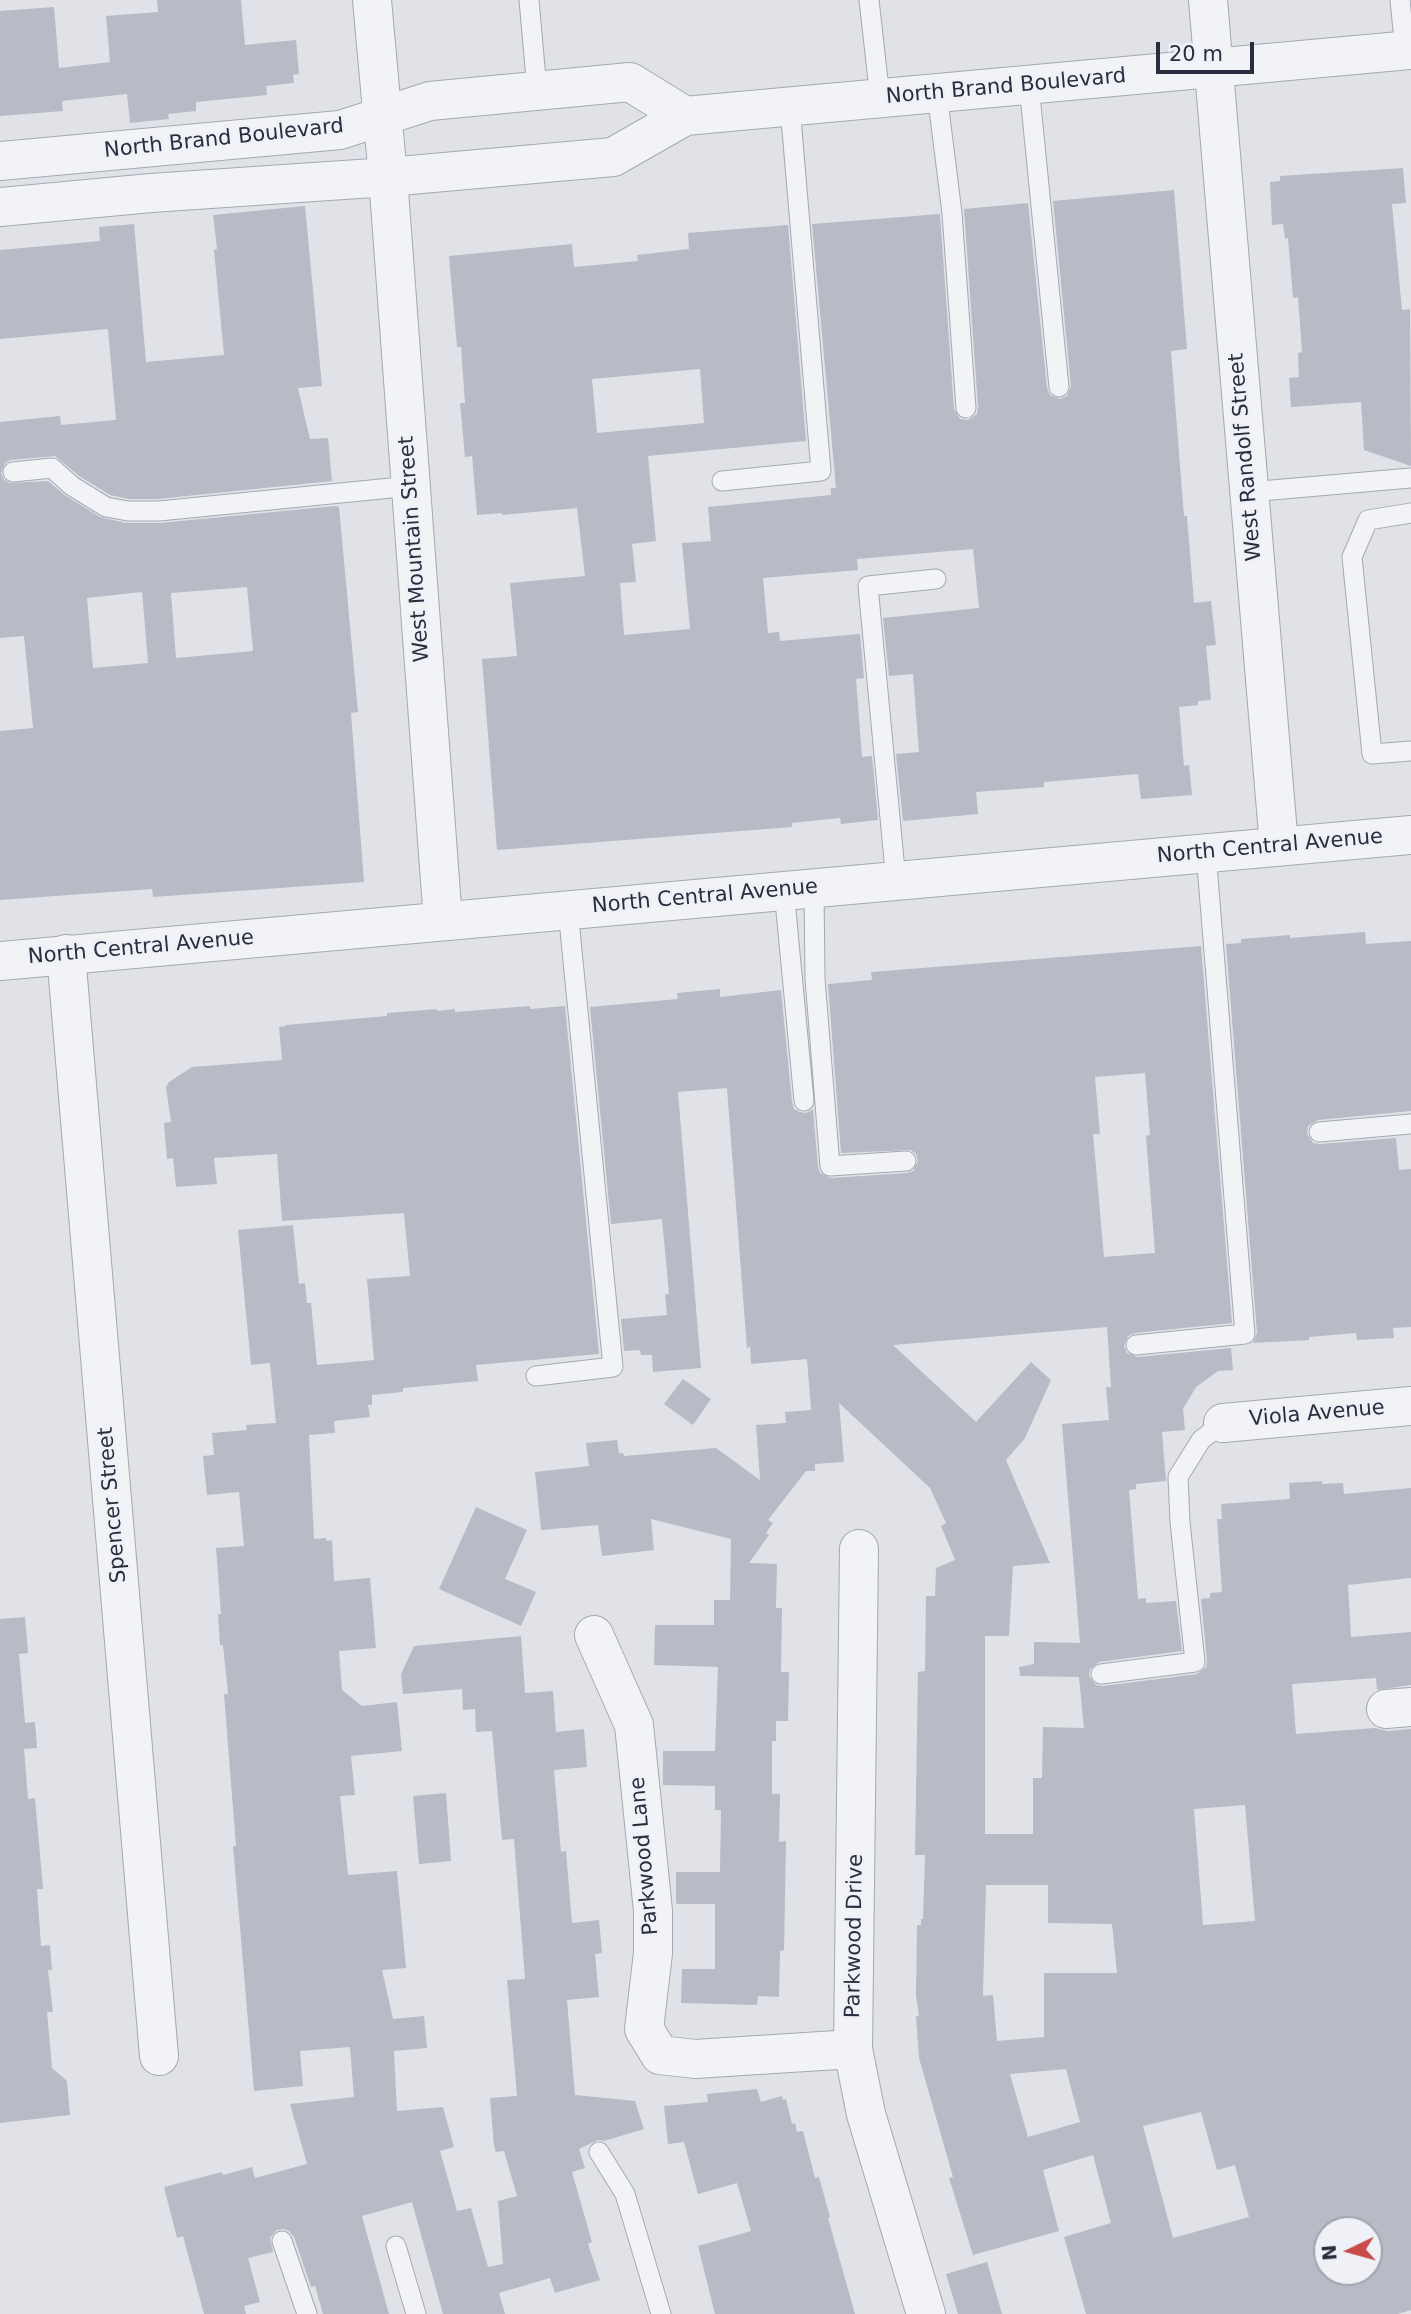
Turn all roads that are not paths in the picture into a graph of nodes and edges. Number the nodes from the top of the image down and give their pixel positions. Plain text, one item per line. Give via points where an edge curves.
1 (372, 0) edge
2 (529, 0) edge
3 (869, 0) edge
4 (1208, 0) edge
5 (1400, 0) edge
6 (1408, 50) edge
7 (1213, 68) junction
8 (1029, 85) junction
9 (537, 90) junction
10 (937, 93) junction
11 (880, 98) junction
12 (790, 107) junction
13 (382, 116) junction
14 (685, 117) junction
15 (0, 161) edge
16 (388, 177) junction
17 (0, 207) edge
18 (1059, 387) dead end
19 (966, 408) dead end
20 (13, 472) dead end
21 (1411, 478) edge
22 (722, 481) dead end
23 (411, 486) junction
24 (1249, 492) junction
25 (1411, 513) edge
26 (936, 579) dead end
27 (1411, 751) edge
28 (1411, 835) edge
29 (1279, 846) junction
30 (1206, 853) junction
31 (896, 881) junction
32 (799, 889) junction
33 (568, 910) junction
34 (443, 921) junction
35 (66, 954) junction
36 (0, 961) edge
37 (804, 1101) dead end
38 (1411, 1124) edge
39 (1319, 1132) dead end
40 (906, 1161) dead end
41 (1136, 1345) dead end
42 (536, 1376) dead end
43 (1411, 1406) edge
44 (1223, 1423) joint
45 (859, 1549) dead end
46 (594, 1635) dead end
47 (1101, 1674) dead end
48 (853, 2049) junction
49 (159, 2056) dead end
50 (599, 2152) dead end
51 (282, 2241) dead end
52 (396, 2246) dead end
53 (307, 2314) edge
54 (416, 2314) edge
55 (662, 2314) edge
56 (926, 2314) edge

1 - 13 street, West Mountain Street
2 - 9 lane
3 - 11 lane
4 - 7 street, West Randolf Street
5 - 6 lane
6 - 7 street, North Brand Boulevard
7 - 8 street, North Brand Boulevard
7 - 24 street, West Randolf Street
8 - 10 street, North Brand Boulevard
8 - 18 lane
9 - 13 street, North Brand Boulevard via 430,101
9 - 14 street, North Brand Boulevard via 630,82
10 - 11 street, North Brand Boulevard
10 - 19 lane
11 - 12 street, North Brand Boulevard
12 - 14 street, North Brand Boulevard
12 - 22 lane via 821,471
13 - 15 street, North Brand Boulevard via 340,130
13 - 16 street, West Mountain Street
14 - 16 street, North Brand Boulevard via 612,157
16 - 17 street, North Brand Boulevard
16 - 23 street, West Mountain Street
20 - 23 lane via 52,468 106,507 128,511
21 - 24 lane
23 - 34 street, West Mountain Street
24 - 29 street, West Randolf Street
25 - 27 lane via 1368,520 1352,557 1372,754
26 - 31 lane via 867,586
28 - 29 street, North Central Avenue
29 - 30 street, North Central Avenue
30 - 31 street, North Central Avenue
30 - 41 lane via 1245,1334
31 - 32 street, North Central Avenue
32 - 33 street, North Central Avenue
32 - 37 lane
32 - 40 lane via 815,979 830,1166
33 - 34 street, North Central Avenue
33 - 42 lane via 613,1367
34 - 35 street, North Central Avenue
35 - 36 street, North Central Avenue
35 - 49 street, Spencer Street
38 - 39 lane
43 - 44 street, Viola Avenue
44 - 47 lane via 1201,1440 1178,1477 1195,1662
45 - 48 street, Parkwood Drive
46 - 48 street, Parkwood Lane via 634,1725 653,1911 644,2029 660,2055 695,2059
48 - 56 street, Parkwood Drive via 866,2114
50 - 55 lane via 625,2194
51 - 53 lane
52 - 54 lane

